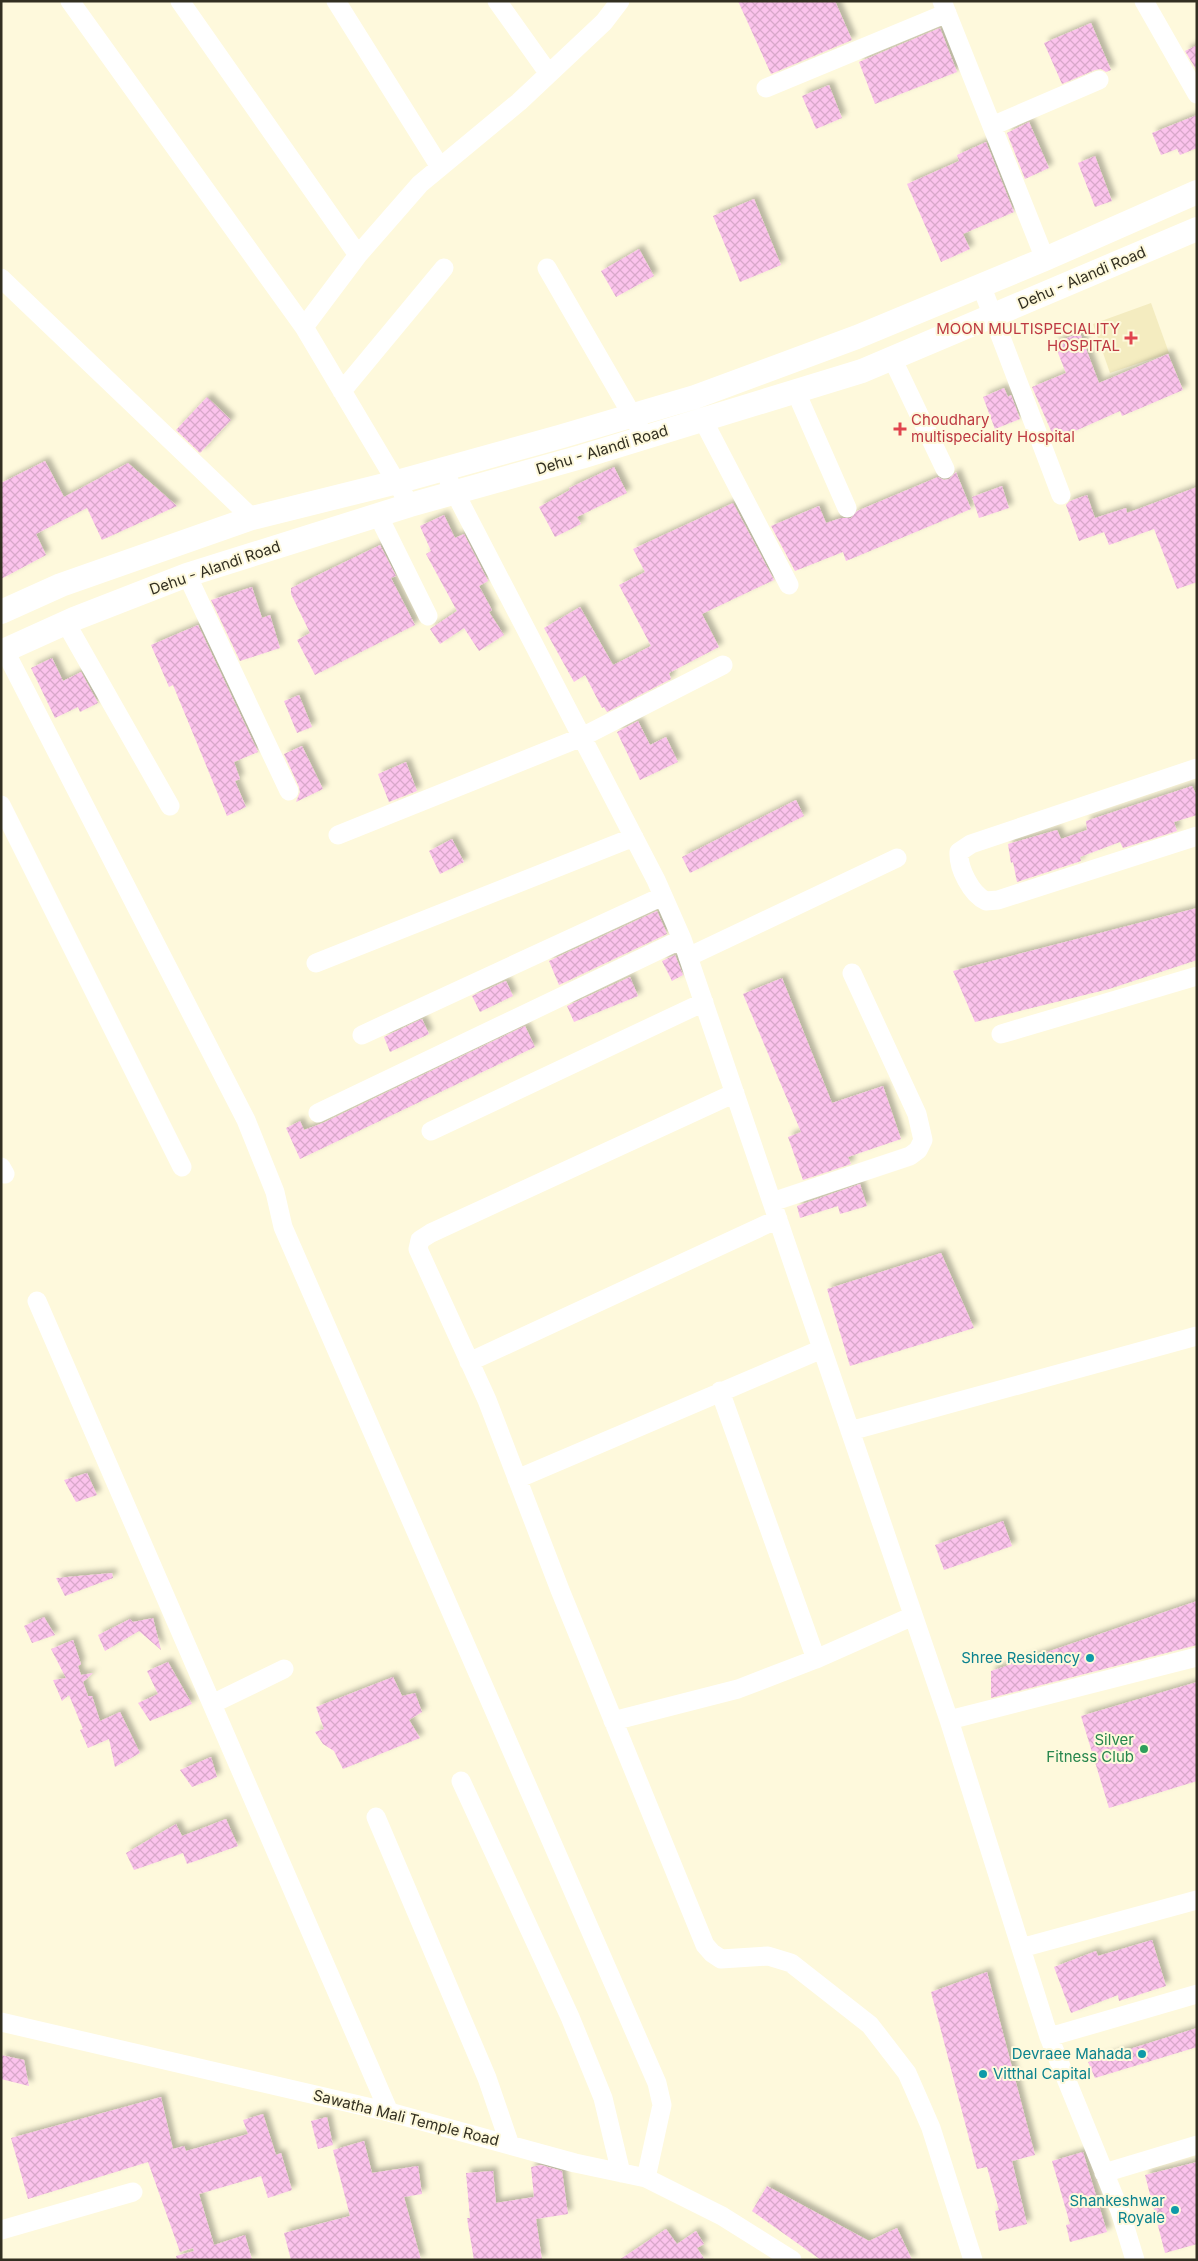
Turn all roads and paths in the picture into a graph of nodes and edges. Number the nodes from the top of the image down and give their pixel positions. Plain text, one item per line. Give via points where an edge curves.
1 (70, 1) edge
2 (180, 1) edge
3 (336, 1) edge
4 (497, 1) edge
5 (620, 1) edge
6 (1144, 1) edge
7 (944, 7) edge
8 (549, 74) junction
9 (1098, 80) dead end
10 (766, 88) dead end
11 (1197, 94) edge
12 (992, 126) junction
13 (440, 168) junction
14 (1197, 192) edge
15 (1197, 229) edge
16 (358, 256) junction
17 (1045, 259) junction
18 (444, 268) dead end
19 (547, 268) dead end
20 (1, 278) edge
21 (981, 285) junction
22 (993, 316) junction
23 (304, 327) junction
24 (892, 358) junction
25 (342, 391) junction
26 (796, 392) junction
27 (634, 415) junction
28 (703, 420) junction
29 (644, 438) junction
30 (442, 469) junction
31 (945, 469) dead end
32 (397, 482) junction
33 (456, 493) junction
34 (1061, 495) dead end
35 (410, 505) junction
36 (847, 508) dead end
37 (378, 515) junction
38 (252, 518) junction
39 (187, 575) junction
40 (789, 585) dead end
41 (1, 612) edge
42 (428, 616) dead end
43 (66, 623) junction
44 (3, 652) edge
45 (723, 665) dead end
46 (582, 737) junction
47 (1197, 768) edge
48 (289, 791) dead end
49 (1, 805) edge
50 (170, 806) dead end
51 (338, 835) dead end
52 (1197, 836) edge
53 (634, 837) junction
54 (897, 858) dead end
55 (663, 896) junction
56 (682, 939) junction
57 (688, 957) junction
58 (316, 962) dead end
59 (852, 973) dead end
60 (1197, 976) edge
61 (704, 1002) junction
62 (1002, 1034) dead end
63 (362, 1035) dead end
64 (735, 1093) junction
65 (318, 1113) dead end
66 (430, 1131) dead end
67 (182, 1167) dead end
68 (775, 1211) junction
69 (36, 1301) dead end
70 (1197, 1336) edge
71 (822, 1349) junction
72 (469, 1362) junction
73 (720, 1391) junction
74 (850, 1431) junction
75 (517, 1479) junction
76 (913, 1616) junction
77 (1197, 1656) edge
78 (816, 1659) junction
79 (284, 1669) dead end
80 (212, 1704) junction
81 (949, 1720) junction
82 (613, 1721) junction
83 (461, 1781) dead end
84 (376, 1816) dead end
85 (1197, 1900) edge
86 (1021, 1948) junction
87 (1197, 1994) edge
88 (1, 2022) edge
89 (1049, 2037) junction
90 (389, 2112) junction
91 (510, 2145) junction
92 (1197, 2145) edge
93 (621, 2173) junction
94 (1104, 2173) junction
95 (646, 2178) junction
96 (133, 2192) dead end
97 (1, 2230) edge
98 (777, 2256) edge
99 (973, 2260) edge
100 (1135, 2260) edge

1 - 23 street
2 - 16 street
3 - 13 street
4 - 8 street
5 - 8 street via 604,22
6 - 11 street
7 - 10 street
7 - 12 street
8 - 13 street
9 - 12 street
12 - 17 street
13 - 16 street via 420,184
14 - 17 main road, Dehu - Alandi Road
15 - 22 main road, Dehu - Alandi Road
16 - 23 street
17 - 21 main road, Dehu - Alandi Road
18 - 25 street
19 - 27 street
20 - 38 street
21 - 22 street
21 - 27 main road, Dehu - Alandi Road via 858,337 694,397
22 - 24 main road, Dehu - Alandi Road
22 - 34 street
23 - 25 street
24 - 26 main road, Dehu - Alandi Road
24 - 31 street
25 - 32 street
26 - 28 main road, Dehu - Alandi Road
26 - 36 street
27 - 29 street
27 - 30 main road, Dehu - Alandi Road
28 - 29 main road, Dehu - Alandi Road
28 - 40 street
29 - 33 main road, Dehu - Alandi Road
30 - 32 main road, Dehu - Alandi Road
30 - 33 street
32 - 35 street
32 - 38 main road, Dehu - Alandi Road
33 - 35 main road, Dehu - Alandi Road
33 - 46 street
35 - 37 main road, Dehu - Alandi Road
37 - 39 main road, Dehu - Alandi Road
37 - 42 street
38 - 41 main road, Dehu - Alandi Road via 61,585
39 - 43 main road, Dehu - Alandi Road
39 - 48 street
43 - 44 main road, Dehu - Alandi Road
43 - 50 street
44 - 95 street via 246,1120 275,1192 283,1227 657,2083 662,2105
45 - 46 street
46 - 51 street
46 - 53 street
47 - 52 street via 971,844 958,852 958,859 973,892 986,901 998,900
49 - 67 street
53 - 55 street
53 - 58 street
54 - 57 street
55 - 56 street
55 - 63 street
56 - 57 street
56 - 65 street
57 - 61 street
59 - 68 street via 917,1114 923,1140 910,1156
60 - 62 street
61 - 64 street
61 - 66 street
64 - 68 street
64 - 72 street via 420,1240 418,1249 422,1262
68 - 71 street
68 - 72 street
69 - 80 street
70 - 74 street
71 - 73 street
71 - 74 street
72 - 75 street
73 - 75 street
73 - 78 street
74 - 76 street
75 - 82 street
76 - 78 street
76 - 81 street
77 - 81 street
78 - 82 street via 738,1689
79 - 80 street
80 - 90 street
81 - 86 street
82 - 99 street via 705,1946 720,1959 768,1956 791,1963 870,2025 907,2073 930,2128
83 - 93 street via 570,2017 603,2098
84 - 91 street via 487,2078
85 - 86 street
86 - 89 street
87 - 89 street
88 - 90 street, Sawatha Mali Temple Road
89 - 94 street
90 - 91 street, Sawatha Mali Temple Road
91 - 93 street, Sawatha Mali Temple Road
92 - 94 street
93 - 95 street, Sawatha Mali Temple Road
94 - 100 street
95 - 98 street, Sawatha Mali Temple Road via 722,2216
96 - 97 street

